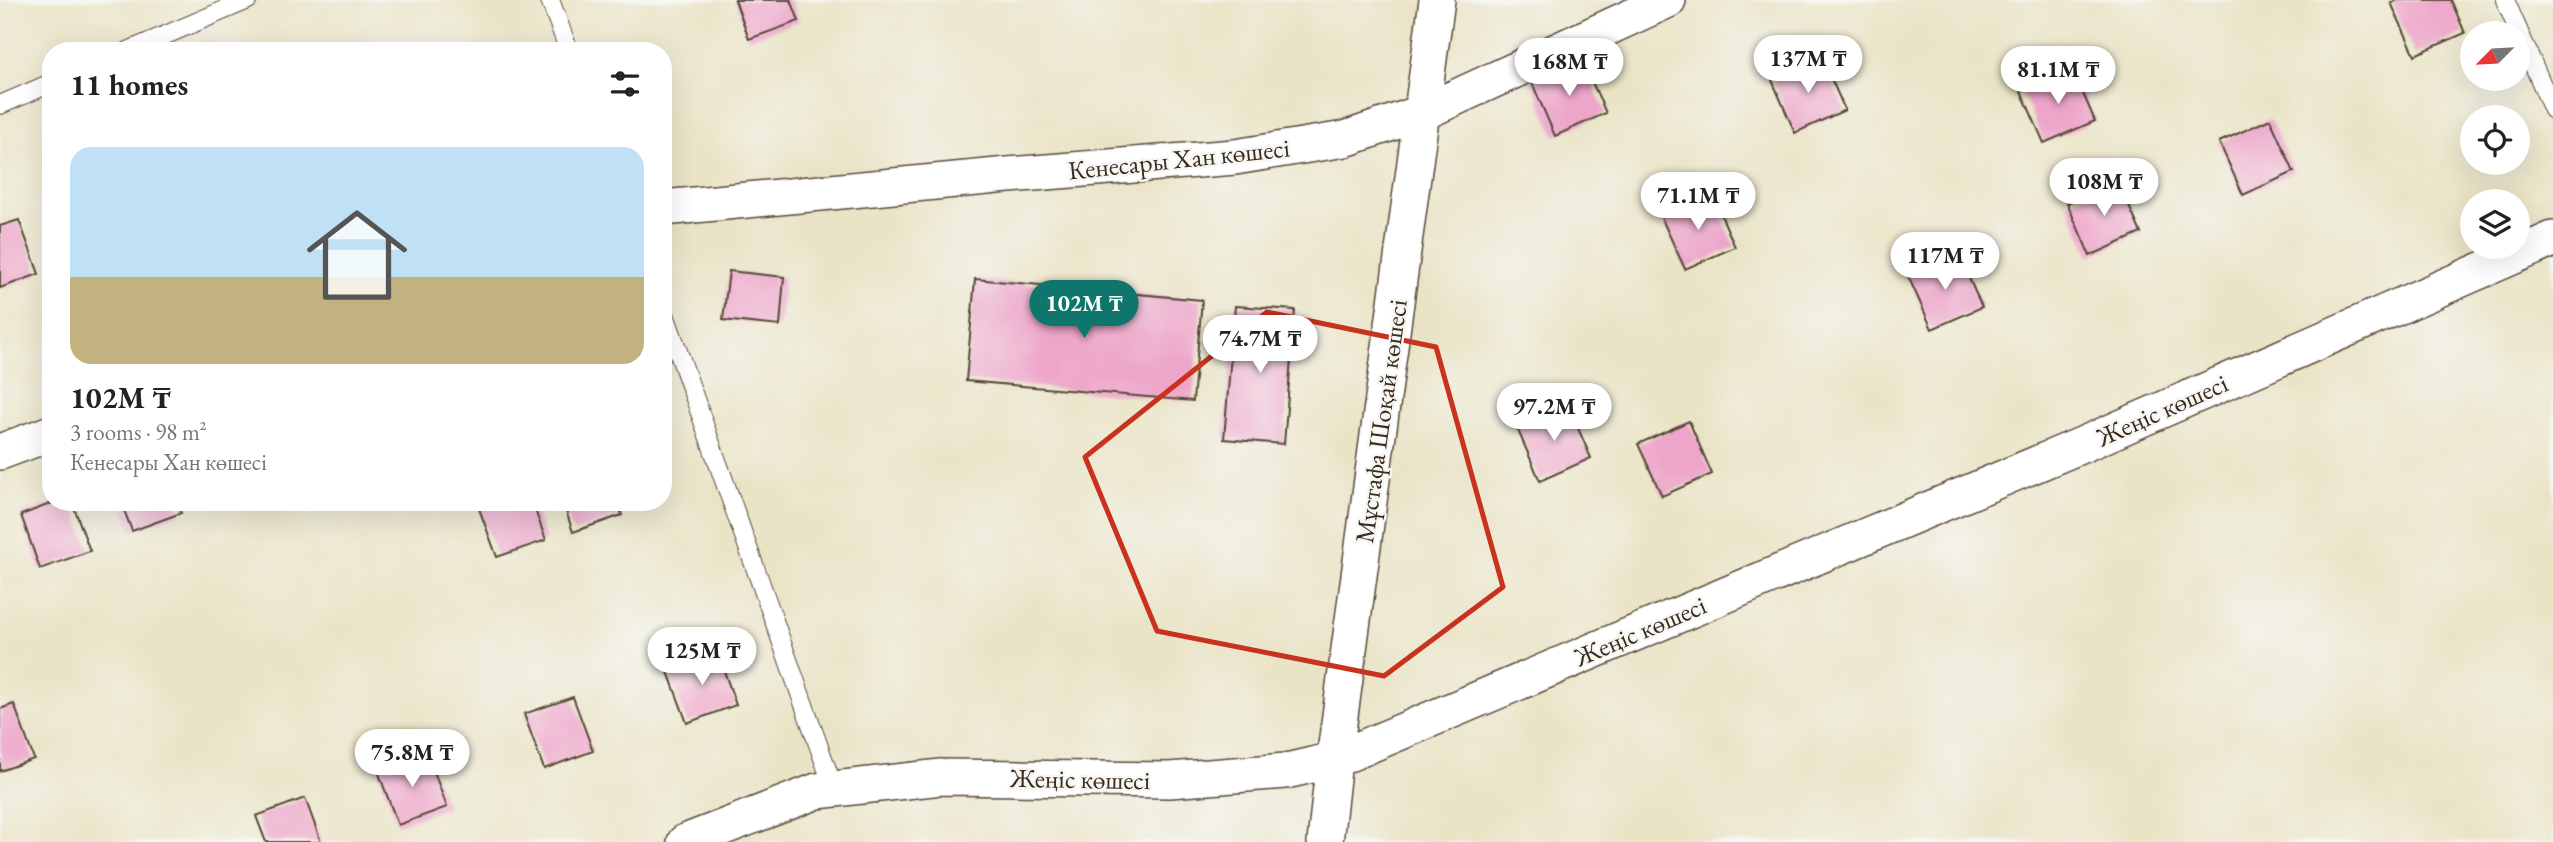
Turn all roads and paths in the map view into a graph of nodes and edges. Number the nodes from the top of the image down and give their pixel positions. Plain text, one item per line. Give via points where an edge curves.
1 (248, 0) edge
2 (550, 0) edge
3 (1437, 0) edge
4 (1668, 0) edge
5 (2505, 0) edge
6 (149, 42) edge
7 (566, 42) edge
8 (42, 87) edge
9 (0, 105) edge
10 (2553, 110) edge
11 (1424, 112) junction
12 (672, 207) edge
13 (2553, 239) edge
14 (672, 334) edge
15 (42, 436) edge
16 (0, 452) edge
17 (1334, 760) junction
18 (834, 789) junction
19 (685, 842) edge
20 (1325, 842) edge

1 - 6 lane
2 - 7 lane
3 - 11 street, Мұстафа Шоқай көшесі
4 - 11 street, Кенесары Хан көшесі
5 - 10 lane
8 - 9 lane
11 - 12 street, Кенесары Хан көшесі via 1345,139 1235,158
11 - 17 street, Мұстафа Шоқай көшесі
13 - 17 street, Жеңіс көшесі via 2084,444
14 - 18 lane
15 - 16 street
17 - 18 street, Жеңіс көшесі via 1286,771 1169,780 941,777
17 - 20 street, Мұстафа Шоқай көшесі
18 - 19 street, Жеңіс көшесі via 817,791

